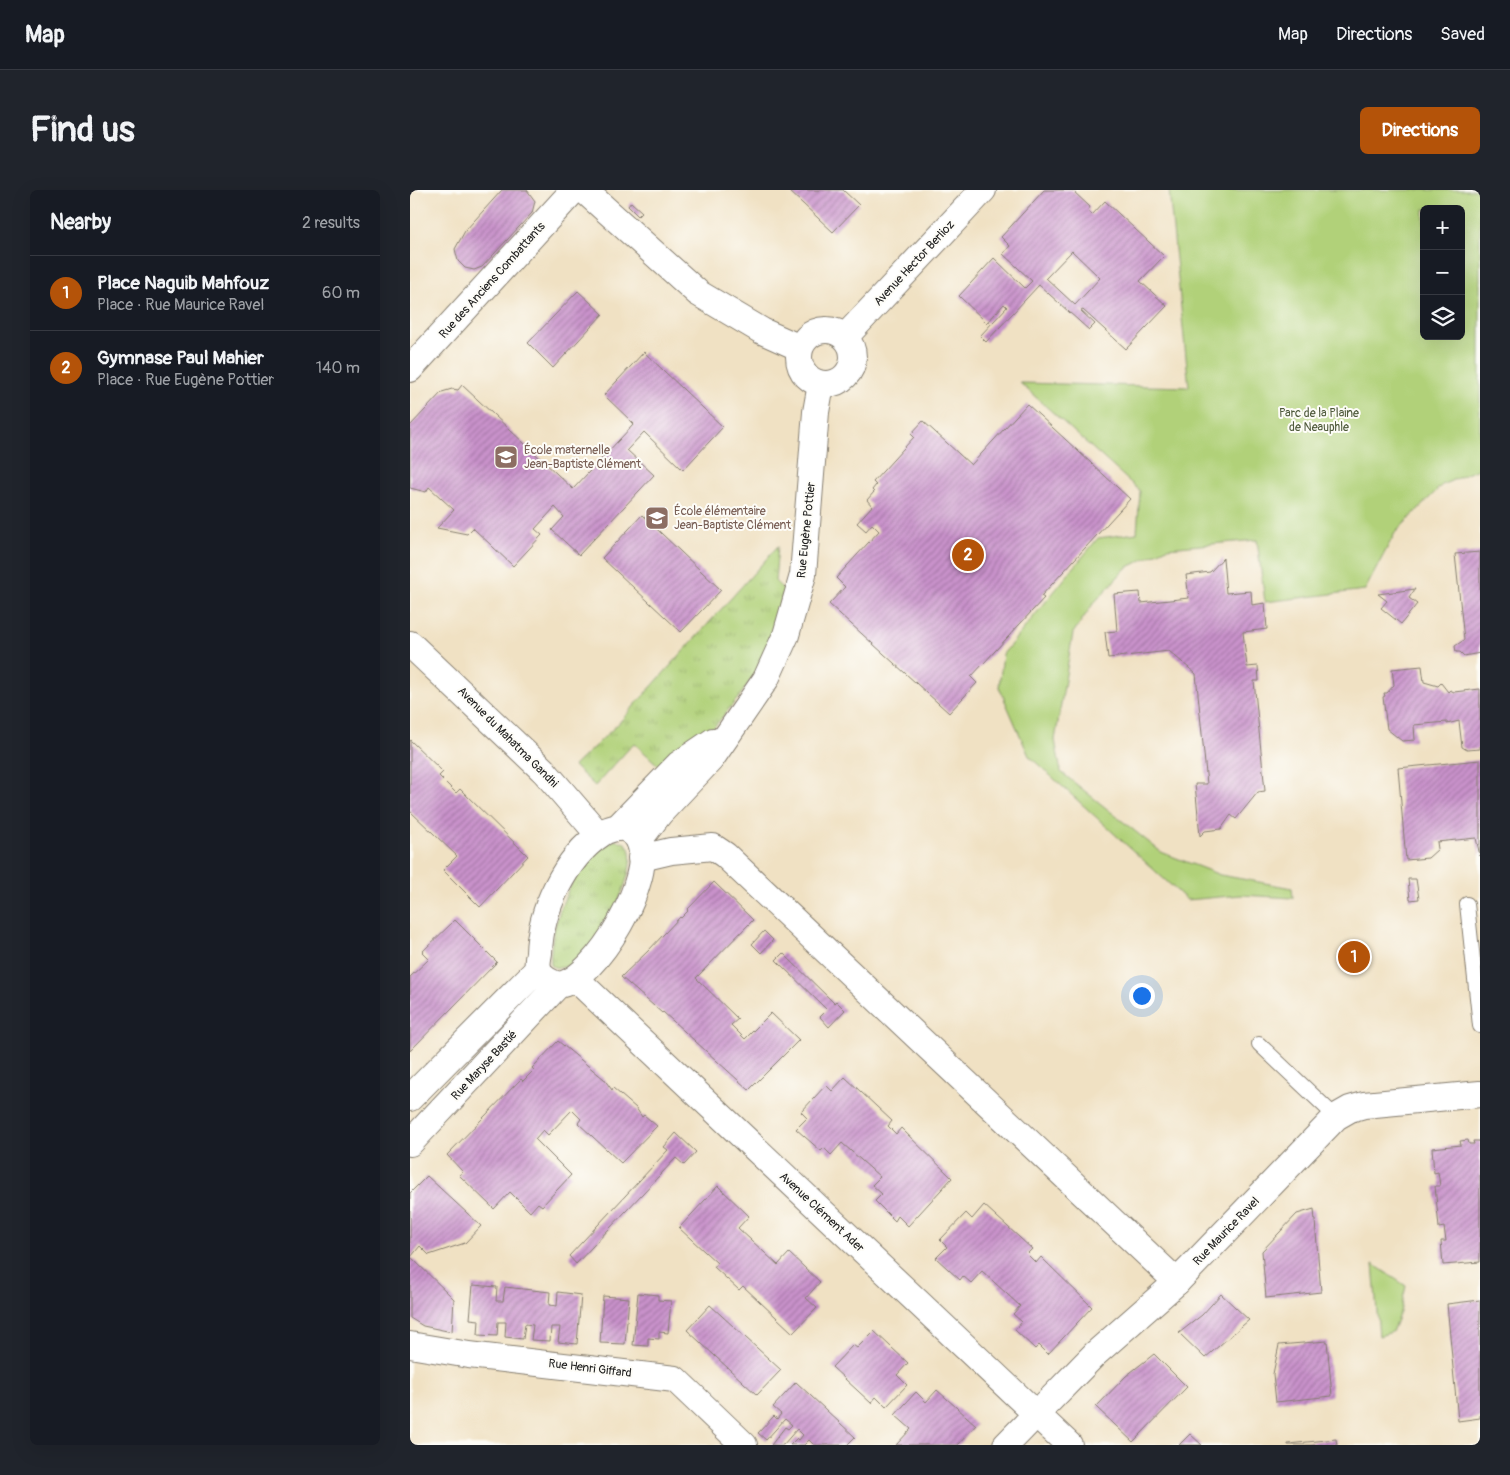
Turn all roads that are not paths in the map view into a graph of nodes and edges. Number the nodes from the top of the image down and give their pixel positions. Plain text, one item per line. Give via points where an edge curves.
1 (574, 190) edge
2 (584, 190) edge
3 (983, 190) edge
4 (845, 337) junction
5 (800, 348) junction
6 (410, 369) edge
7 (821, 384) junction
8 (410, 644) edge
9 (624, 840) junction
10 (1467, 904) dead end
11 (554, 978) junction
12 (1480, 1026) edge
13 (1260, 1044) dead end
14 (1480, 1094) edge
15 (410, 1098) edge
16 (1336, 1117) junction
17 (410, 1125) edge
18 (410, 1144) edge
19 (1177, 1282) junction
20 (410, 1345) edge
21 (1036, 1414) junction
22 (744, 1445) edge
23 (1006, 1445) edge
24 (1069, 1445) edge

1 - 6 street, Rue des Anciens Combattants
2 - 5 street via 698,293 762,331
3 - 4 street, Avenue Hector Berlioz
4 - 5 street via 837,332 820,330 805,340
4 - 7 street via 853,352 851,370 838,382
5 - 7 street via 800,366 805,375
7 - 9 street, Rue Eugène Pottier via 803,575 782,644 766,679 711,759 660,813
8 - 9 street, Avenue du Mahatma Gandhi via 544,771
9 - 11 street via 635,890 621,922 603,951
9 - 11 street, Rue Eugène Pottier via 578,856 553,895 541,926
9 - 19 street via 671,851 713,847 725,854
10 - 12 lane
11 - 15 street
11 - 17 lane
11 - 18 street, Rue Maryse Bastié
11 - 21 street, Avenue Clément Ader
13 - 16 lane
14 - 16 street, Rue Maurice Ravel via 1364,1105 1350,1108
16 - 19 street, Rue Maurice Ravel
19 - 21 street, Rue Maurice Ravel via 1095,1354
20 - 22 street, Rue Henri Giffard via 468,1355 675,1379
21 - 23 street, Rue Maurice Ravel
21 - 24 street, Avenue Clément Ader

